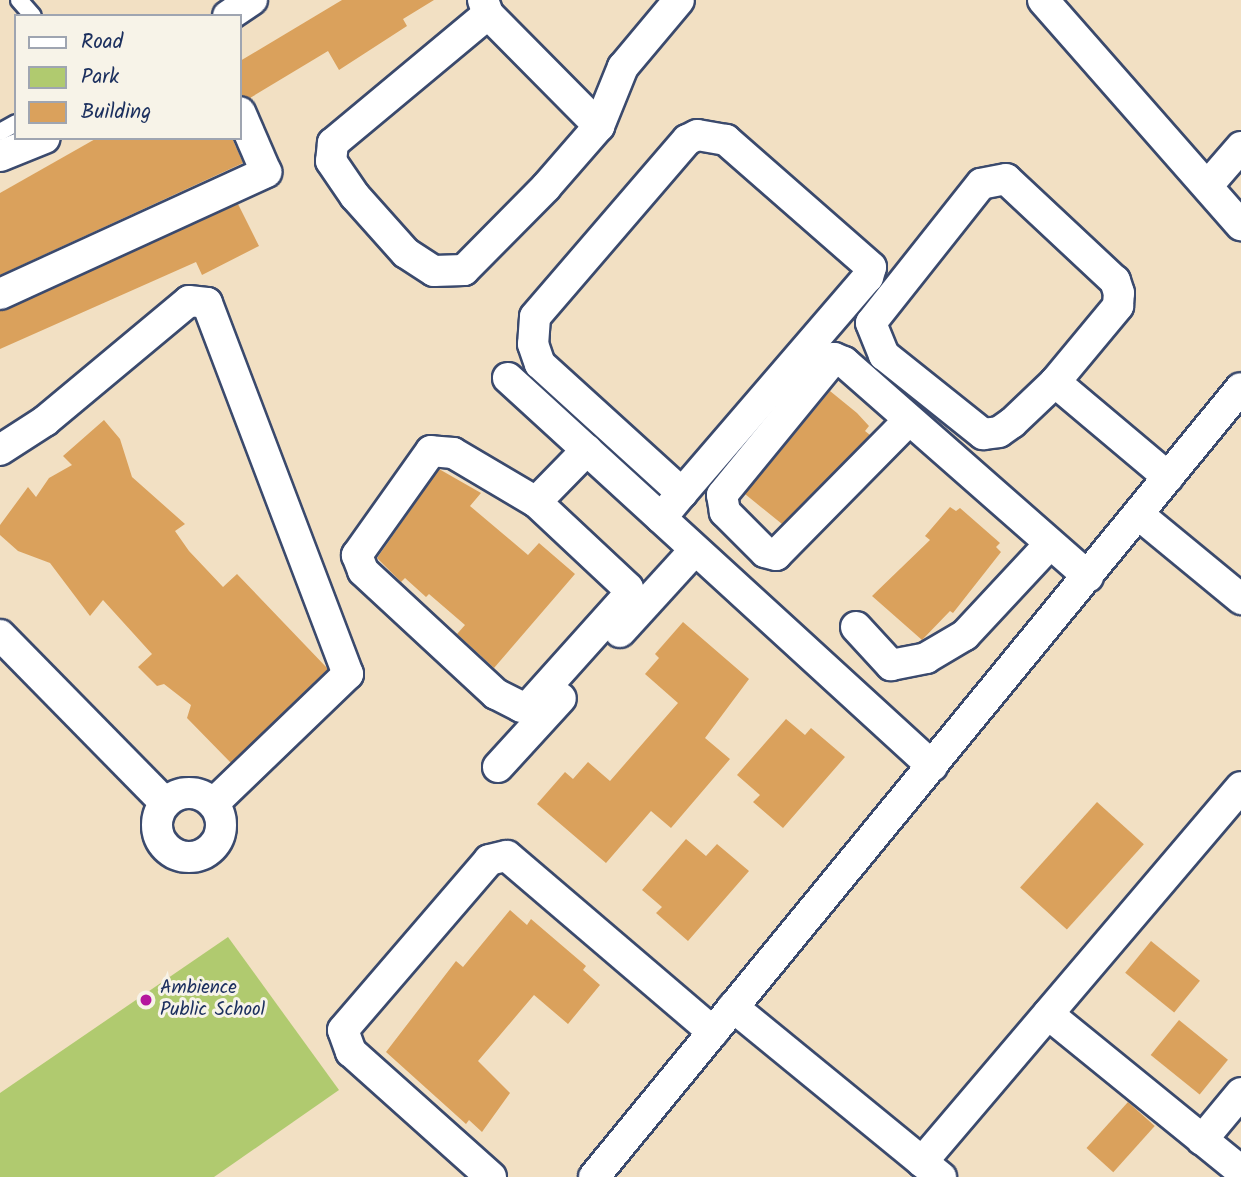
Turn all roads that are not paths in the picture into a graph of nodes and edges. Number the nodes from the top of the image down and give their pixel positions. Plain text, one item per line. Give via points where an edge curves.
1 (19, 0) edge
2 (252, 0) edge
3 (679, 0) edge
4 (1043, 0) edge
5 (486, 7) edge
6 (31, 14) edge
7 (232, 14) edge
8 (242, 117) edge
9 (599, 126) junction
10 (40, 140) edge
11 (1241, 147) edge
12 (0, 156) edge
13 (1209, 184) junction
14 (1241, 225) edge
15 (0, 294) edge
16 (508, 378) dead end
17 (1055, 382) junction
18 (1241, 388) edge
19 (908, 421) junction
20 (0, 450) edge
21 (587, 450) junction
22 (1168, 477) junction
23 (682, 493) junction
24 (536, 502) junction
25 (1139, 514) junction
26 (661, 518) junction
27 (1049, 545) junction
28 (695, 550) junction
29 (1088, 576) junction
30 (1241, 599) edge
31 (856, 626) dead end
32 (0, 635) edge
33 (498, 766) dead end
34 (932, 766) junction
35 (1241, 787) edge
36 (166, 803) junction
37 (213, 804) junction
38 (733, 1007) junction
39 (1048, 1014) junction
40 (713, 1032) junction
41 (1241, 1093) edge
42 (1202, 1140) junction
43 (932, 1169) edge
44 (1241, 1171) edge
45 (491, 1177) edge
46 (594, 1177) edge

1 - 6 lane
2 - 7 street
3 - 9 street via 623,67
4 - 13 street
5 - 9 street
5 - 9 street via 333,143 331,161 355,196 406,253 434,271 464,270
8 - 15 street via 266,172
10 - 12 street
11 - 13 street
13 - 14 street
16 - 21 street
17 - 17 street via 1012,423 999,432 983,433 884,355 877,342 871,323 981,184 1006,179 1115,281 1118,306
17 - 22 street
18 - 22 street
19 - 19 street via 845,362 834,358 722,495 725,512 765,552 776,555
19 - 27 street
20 - 37 street via 45,421 189,301 207,303 348,674
21 - 24 street
21 - 26 street
22 - 25 street
23 - 23 street via 869,277 871,267 726,140 697,135 687,140 535,317 533,344 540,364
23 - 26 street
24 - 24 street via 628,588 610,621 529,706 521,707 496,694 363,571 357,555 431,452 453,453
25 - 29 street
25 - 30 street
26 - 28 street
27 - 29 street
27 - 31 street via 965,635 926,658 891,665
28 - 33 street
28 - 34 street
29 - 34 street
32 - 36 street
34 - 38 street
35 - 39 street
36 - 37 street via 174,796 195,793
36 - 37 street via 156,822 160,842 187,858 208,852 220,834 219,813
38 - 40 street
38 - 43 street
39 - 42 street
39 - 43 street
40 - 45 street via 507,856 489,860 343,1030 351,1052
40 - 46 street
41 - 42 street
42 - 44 street

